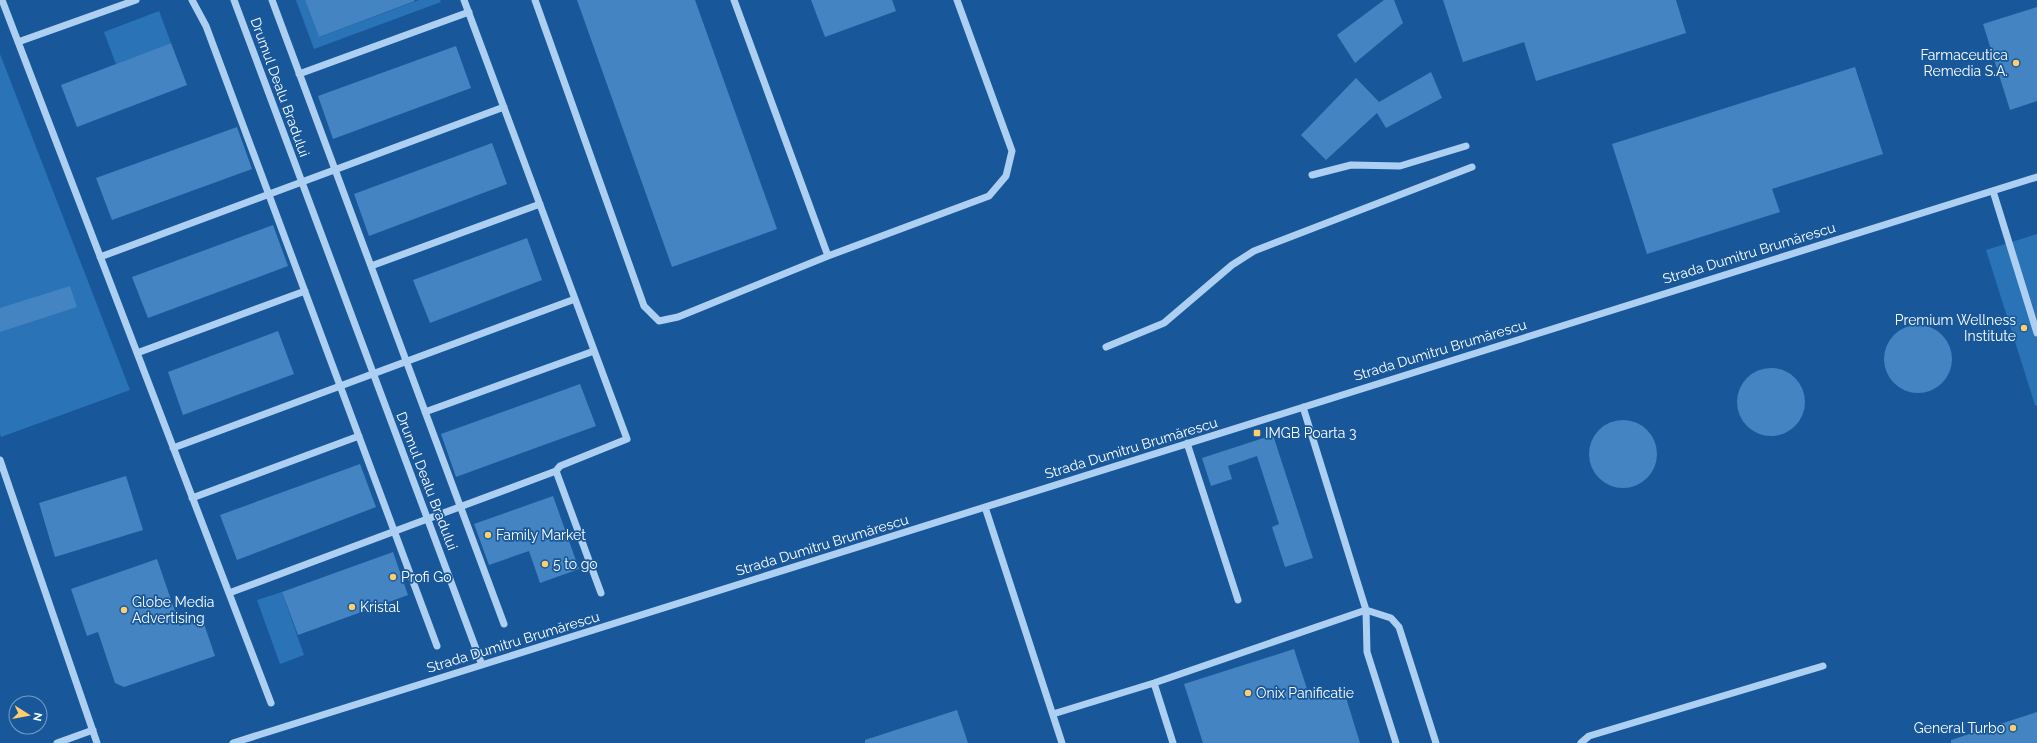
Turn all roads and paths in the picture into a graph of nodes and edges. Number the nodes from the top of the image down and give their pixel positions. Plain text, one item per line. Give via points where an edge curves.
1 (2, 0) edge
2 (136, 0) edge
3 (192, 0) edge
4 (234, 0) edge
5 (272, 0) edge
6 (464, 0) edge
7 (535, 0) edge
8 (734, 0) edge
9 (957, 0) edge
10 (469, 12) junction
11 (18, 42) junction
12 (299, 74) junction
13 (504, 107) junction
14 (1466, 146) dead end
15 (1472, 167) dead end
16 (336, 170) junction
17 (1312, 175) dead end
18 (2037, 177) edge
19 (302, 182) junction
20 (1993, 191) junction
21 (270, 194) junction
22 (540, 204) junction
23 (828, 256) junction
24 (100, 257) junction
25 (371, 266) junction
26 (305, 290) junction
27 (575, 299) junction
28 (2037, 333) edge
29 (1106, 347) dead end
30 (594, 351) junction
31 (137, 353) junction
32 (407, 362) junction
33 (373, 374) junction
34 (340, 386) junction
35 (1303, 407) junction
36 (425, 412) junction
37 (359, 436) junction
38 (1187, 443) junction
39 (173, 448) junction
40 (0, 460) edge
41 (556, 471) junction
42 (192, 498) junction
43 (461, 507) junction
44 (985, 507) junction
45 (427, 519) junction
46 (394, 531) junction
47 (229, 593) junction
48 (601, 593) dead end
49 (1238, 600) dead end
50 (1366, 610) junction
51 (504, 624) dead end
52 (437, 646) dead end
53 (482, 665) junction
54 (1823, 666) dead end
55 (1154, 683) junction
56 (271, 703) dead end
57 (1053, 714) junction
58 (93, 730) junction
59 (57, 743) edge
60 (97, 743) edge
61 (233, 743) edge
62 (1062, 743) edge
63 (1173, 743) edge
64 (1396, 743) edge
65 (1436, 743) edge
66 (1581, 743) edge

1 - 11 street
2 - 11 street
3 - 21 street via 206,26
4 - 19 street, Drumul Dealu Bradului
5 - 12 street, Drumul Dealu Bradului
6 - 10 street
7 - 23 street via 644,306 659,320 678,317
8 - 23 street
9 - 23 street via 1012,150 1006,176 989,196
10 - 12 street, Drumul Dealu Bradului
10 - 13 street
11 - 24 street
12 - 16 street, Drumul Dealu Bradului
13 - 16 street
13 - 22 street
14 - 17 street via 1400,166 1351,165
15 - 29 street via 1254,252 1232,265 1164,323
16 - 19 street
16 - 25 street, Drumul Dealu Bradului
18 - 20 street, Strada Dumitru Brumărescu
19 - 21 street
19 - 33 street, Drumul Dealu Bradului
20 - 28 street
20 - 35 street, Strada Dumitru Brumărescu
21 - 24 street
21 - 26 street
22 - 25 street
22 - 27 street
24 - 31 street
25 - 32 street, Drumul Dealu Bradului
26 - 31 street
26 - 34 street
27 - 30 street
27 - 32 street
30 - 36 street
30 - 41 street via 627,439 560,466
31 - 39 street
32 - 33 street
32 - 36 street, Drumul Dealu Bradului
33 - 34 street
33 - 45 street, Drumul Dealu Bradului
34 - 37 street
34 - 39 street
35 - 38 street, Strada Dumitru Brumărescu
35 - 50 street
36 - 43 street, Drumul Dealu Bradului
37 - 42 street
37 - 46 street
38 - 44 street, Strada Dumitru Brumărescu
38 - 49 street
39 - 42 street
40 - 58 street
41 - 43 street
41 - 48 street
42 - 47 street
43 - 45 street
43 - 51 street, Drumul Dealu Bradului
44 - 53 street, Strada Dumitru Brumărescu
44 - 57 street
45 - 46 street
45 - 53 street, Drumul Dealu Bradului
46 - 47 street
46 - 52 street
47 - 56 street
50 - 55 street
50 - 64 street via 1367,652
50 - 65 street via 1391,618 1399,627
53 - 61 street, Strada Dumitru Brumărescu
54 - 66 street via 1589,736
55 - 57 street
55 - 63 street
57 - 62 street
58 - 59 street
58 - 60 street

